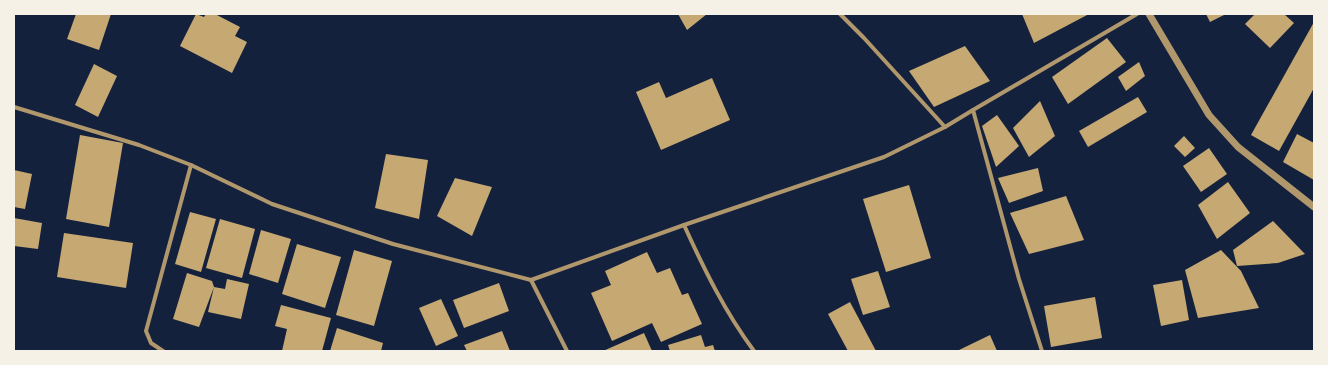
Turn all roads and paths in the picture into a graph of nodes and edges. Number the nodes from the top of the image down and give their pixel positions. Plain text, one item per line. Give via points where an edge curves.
1 (840, 14) edge
2 (1137, 14) edge
3 (1149, 14) edge
4 (14, 107) edge
5 (973, 110) junction
6 (945, 127) junction
7 (191, 165) junction
8 (1314, 208) edge
9 (684, 225) junction
10 (531, 280) junction
11 (163, 351) edge
12 (567, 351) edge
13 (754, 351) edge
14 (1042, 351) edge

1 - 6 street
2 - 5 street
3 - 8 street via 1209,115 1238,147
4 - 7 street via 139,145
5 - 6 street
5 - 14 street via 1019,279
6 - 9 street via 884,158
7 - 10 street via 272,204 393,244
7 - 11 street via 146,331 151,343
9 - 10 street
9 - 13 street via 703,268 739,331
10 - 12 street

